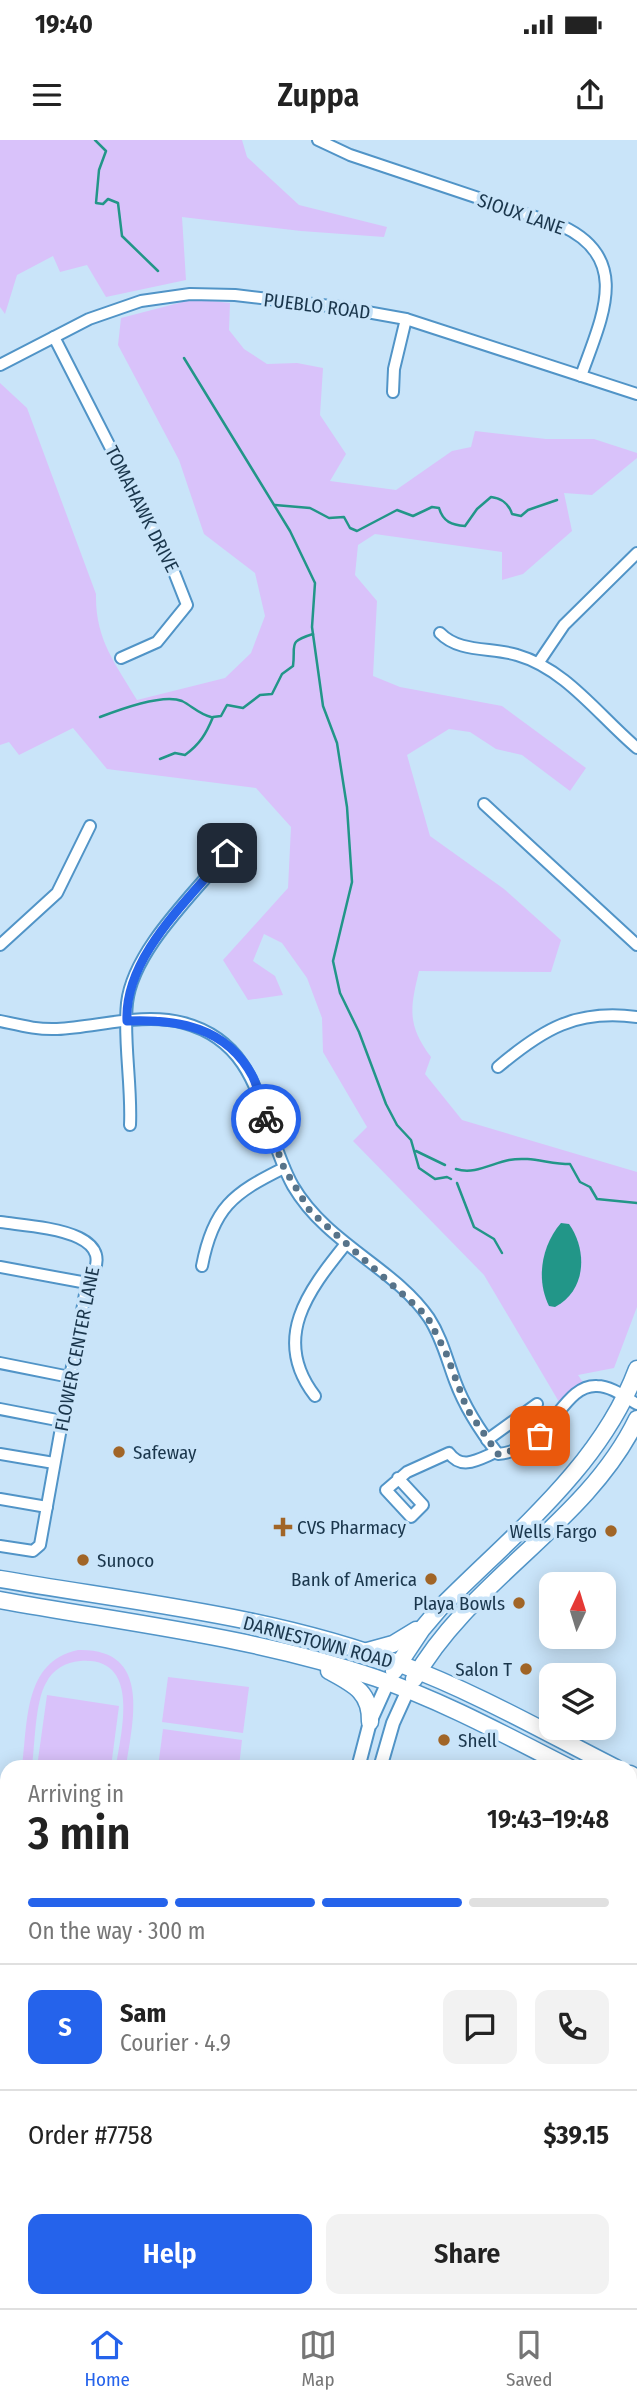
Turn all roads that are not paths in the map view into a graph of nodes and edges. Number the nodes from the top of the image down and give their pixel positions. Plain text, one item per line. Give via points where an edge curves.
1 (318, 140) edge
2 (406, 319) junction
3 (54, 337) junction
4 (0, 365) edge
5 (581, 376) junction
6 (393, 392) dead end
7 (637, 394) edge
8 (637, 553) edge
9 (440, 633) dead end
10 (121, 658) dead end
11 (539, 662) junction
12 (637, 748) edge
13 (484, 804) dead end
14 (90, 826) dead end
15 (227, 853) dead end
16 (0, 945) edge
17 (637, 945) edge
18 (637, 1017) edge
19 (0, 1021) edge
20 (127, 1021) junction
21 (498, 1067) dead end
22 (130, 1125) dead end
23 (284, 1168) junction
24 (0, 1223) edge
25 (345, 1245) junction
26 (202, 1266) dead end
27 (0, 1267) edge
28 (87, 1283) junction
29 (0, 1363) edge
30 (637, 1369) edge
31 (70, 1377) junction
32 (315, 1395) dead end
33 (631, 1400) edge
34 (537, 1404) dead end
35 (0, 1409) edge
36 (637, 1419) edge
37 (62, 1421) junction
38 (487, 1440) junction
39 (496, 1452) junction
40 (0, 1454) edge
41 (54, 1463) junction
42 (398, 1478) dead end
43 (0, 1499) edge
44 (47, 1507) junction
45 (528, 1521) junction
46 (0, 1546) edge
47 (523, 1555) junction
48 (0, 1579) edge
49 (0, 1600) edge
50 (422, 1629) junction
51 (365, 1652) junction
52 (314, 1659) junction
53 (399, 1663) junction
54 (419, 1671) junction
55 (388, 1682) junction
56 (408, 1690) junction
57 (370, 1722) junction
58 (360, 1760) edge
59 (382, 1760) edge
60 (553, 1760) edge
61 (600, 1760) edge

1 - 5 street, SIOUX LANE via 350,155 562,226 588,242 604,266 607,289
2 - 3 street, PUEBLO ROAD via 338,306 190,294 141,301
2 - 5 street, PUEBLO ROAD
2 - 6 street
3 - 4 street, PUEBLO ROAD
3 - 10 street, TOMAHAWK DRIVE via 187,605 157,642
5 - 7 street, PUEBLO ROAD
8 - 11 street via 564,625
9 - 11 street via 460,646
11 - 12 street
13 - 17 street
14 - 16 street via 57,893
15 - 20 street via 139,964 128,995
18 - 21 street via 598,1015 558,1025
19 - 20 street via 57,1029
20 - 22 street
20 - 23 street via 183,1023 208,1033 231,1050 254,1079
23 - 25 street via 310,1211
23 - 26 street via 249,1185 222,1209 212,1226
24 - 28 street, FLOWER CENTER LANE via 79,1235 95,1256 94,1273
25 - 32 street via 307,1295 299,1318 298,1364
25 - 38 street via 427,1316 467,1409
27 - 28 street
28 - 31 street, FLOWER CENTER LANE
29 - 31 street
30 - 33 main road
31 - 37 street, FLOWER CENTER LANE
33 - 39 street via 607,1388 586,1387 575,1393 540,1436 510,1453
33 - 45 main road via 578,1468
34 - 38 street
35 - 37 street
36 - 47 main road via 595,1482
37 - 41 street, FLOWER CENTER LANE
38 - 39 street
39 - 42 street via 462,1464 449,1452
40 - 41 street
41 - 44 street, FLOWER CENTER LANE
43 - 44 street
44 - 46 street, FLOWER CENTER LANE via 38,1549
45 - 47 main road
45 - 50 main road
47 - 54 main road via 453,1626
48 - 51 main road, DARNESTOWN ROAD via 254,1623
49 - 52 main road, DARNESTOWN ROAD
50 - 51 main road
50 - 53 main road
51 - 53 main road, DARNESTOWN ROAD
52 - 55 main road, DARNESTOWN ROAD
52 - 57 main road via 359,1687
53 - 54 main road, DARNESTOWN ROAD
53 - 55 main road
54 - 56 main road
54 - 61 main road, DARNESTOWN ROAD
55 - 56 main road, DARNESTOWN ROAD
55 - 57 street
56 - 59 street
56 - 60 main road, DARNESTOWN ROAD
57 - 58 street

